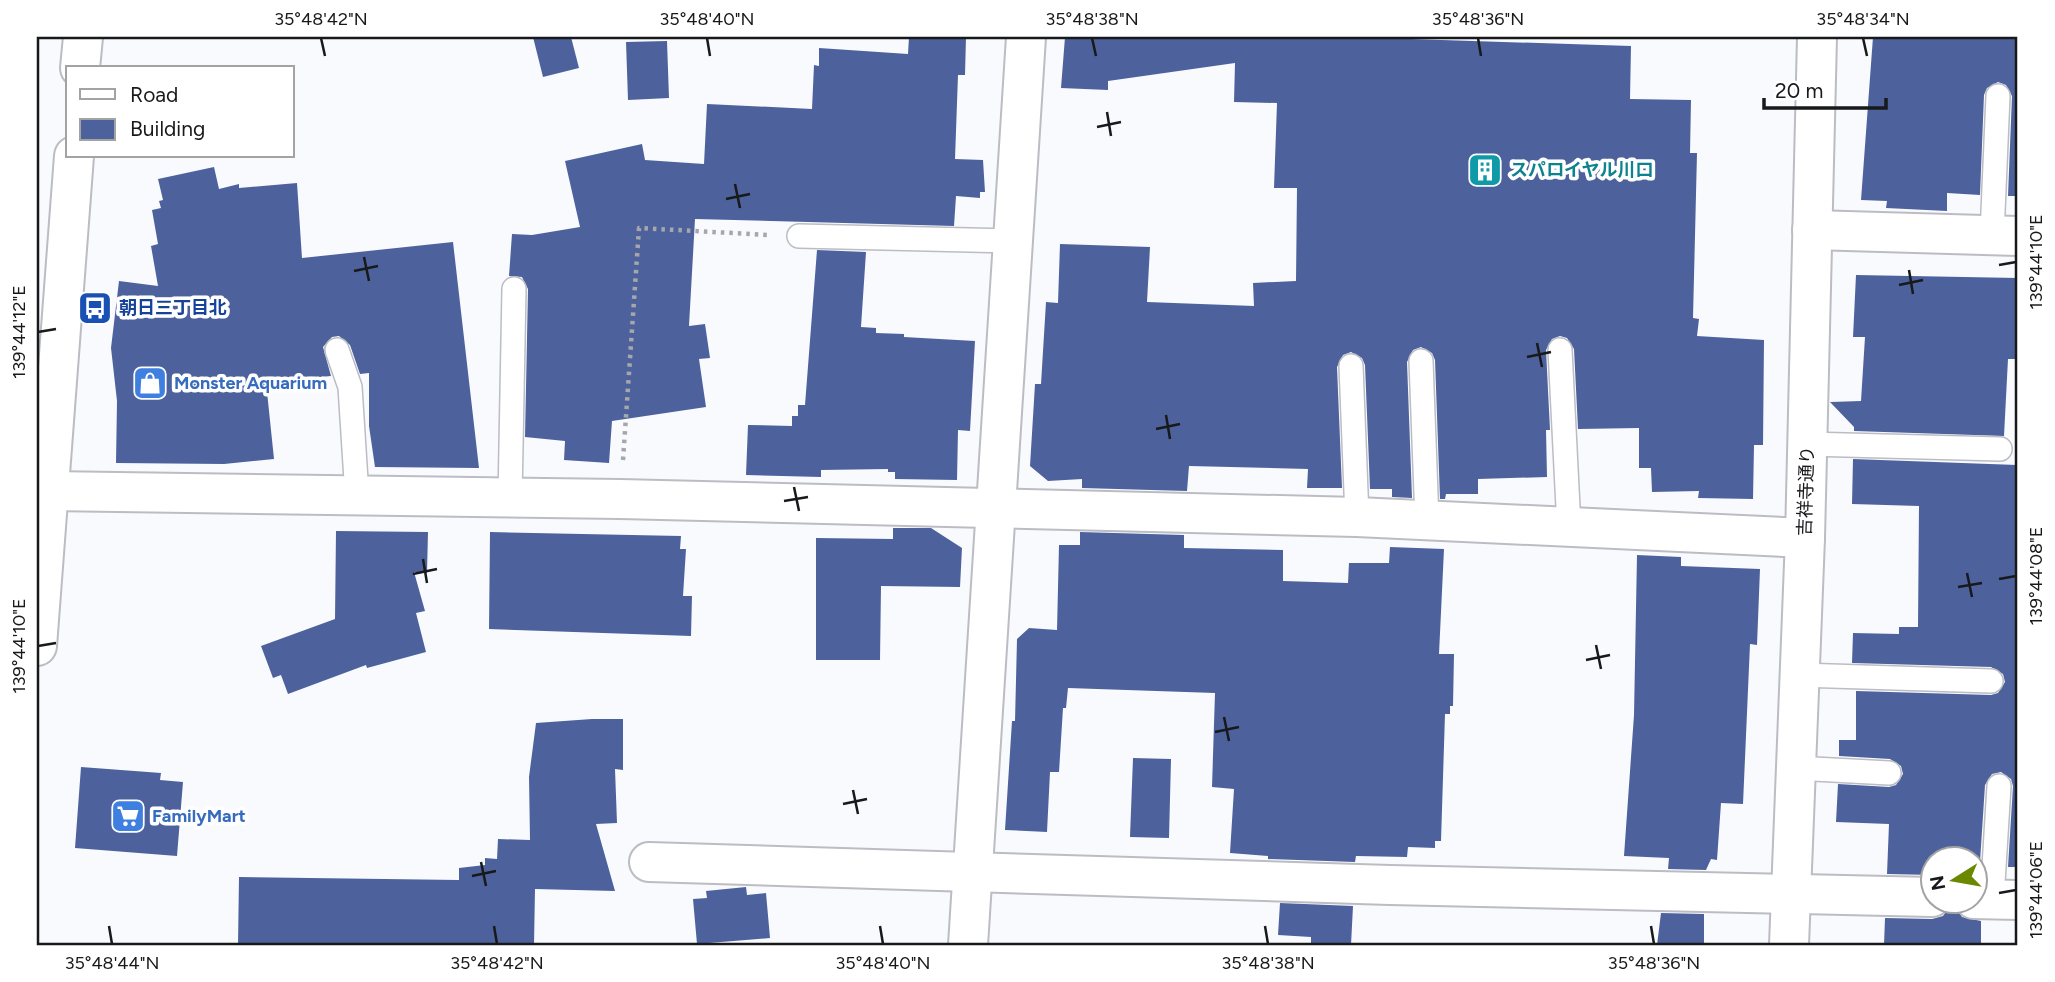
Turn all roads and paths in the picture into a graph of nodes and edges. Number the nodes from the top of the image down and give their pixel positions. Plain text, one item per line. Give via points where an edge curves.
1 (83, 37) edge
2 (1026, 37) edge
3 (1817, 37) edge
4 (80, 66) edge
5 (1998, 96) dead end
6 (74, 158) edge
7 (1812, 230) junction
8 (2005, 235) edge
9 (799, 236) joint
10 (1012, 241) junction
11 (514, 289) dead end
12 (1560, 349) dead end
13 (337, 350) dead end
14 (1421, 361) dead end
15 (1352, 366) dead end
16 (1807, 444) junction
17 (2000, 449) dead end
18 (43, 491) edge
19 (357, 496) junction
20 (510, 498) junction
21 (620, 499) junction
22 (994, 508) junction
23 (1357, 517) junction
24 (1427, 521) junction
25 (1569, 527) junction
26 (1805, 538) junction
27 (37, 646) edge
28 (1799, 675) junction
29 (1991, 681) dead end
30 (1795, 768) junction
31 (1889, 774) dead end
32 (1999, 786) dead end
33 (649, 862) dead end
34 (973, 873) junction
35 (1791, 892) junction
36 (1918, 896) edge
37 (1995, 899) edge
38 (968, 945) edge
39 (1789, 945) edge

1 - 4 street
2 - 10 street
3 - 7 street, 吉祥寺通り
5 - 8 lane
6 - 18 street
7 - 8 street
7 - 16 street, 吉祥寺通り
9 - 10 lane
9 - 21 path via 639,228
10 - 22 street
11 - 20 lane
12 - 25 lane
13 - 19 lane via 350,387
14 - 24 lane
15 - 23 lane
16 - 17 lane
16 - 26 street, 吉祥寺通り
18 - 19 street
18 - 27 street
19 - 20 street
20 - 21 street
21 - 22 street
22 - 23 street
22 - 34 street
23 - 24 street
24 - 25 street
25 - 26 street
26 - 28 street, 吉祥寺通り
28 - 29 lane
28 - 30 street, 吉祥寺通り
30 - 31 lane
30 - 35 street, 吉祥寺通り
32 - 37 lane
33 - 34 street
34 - 35 street
34 - 38 street
35 - 36 street
35 - 39 street, 吉祥寺通り

